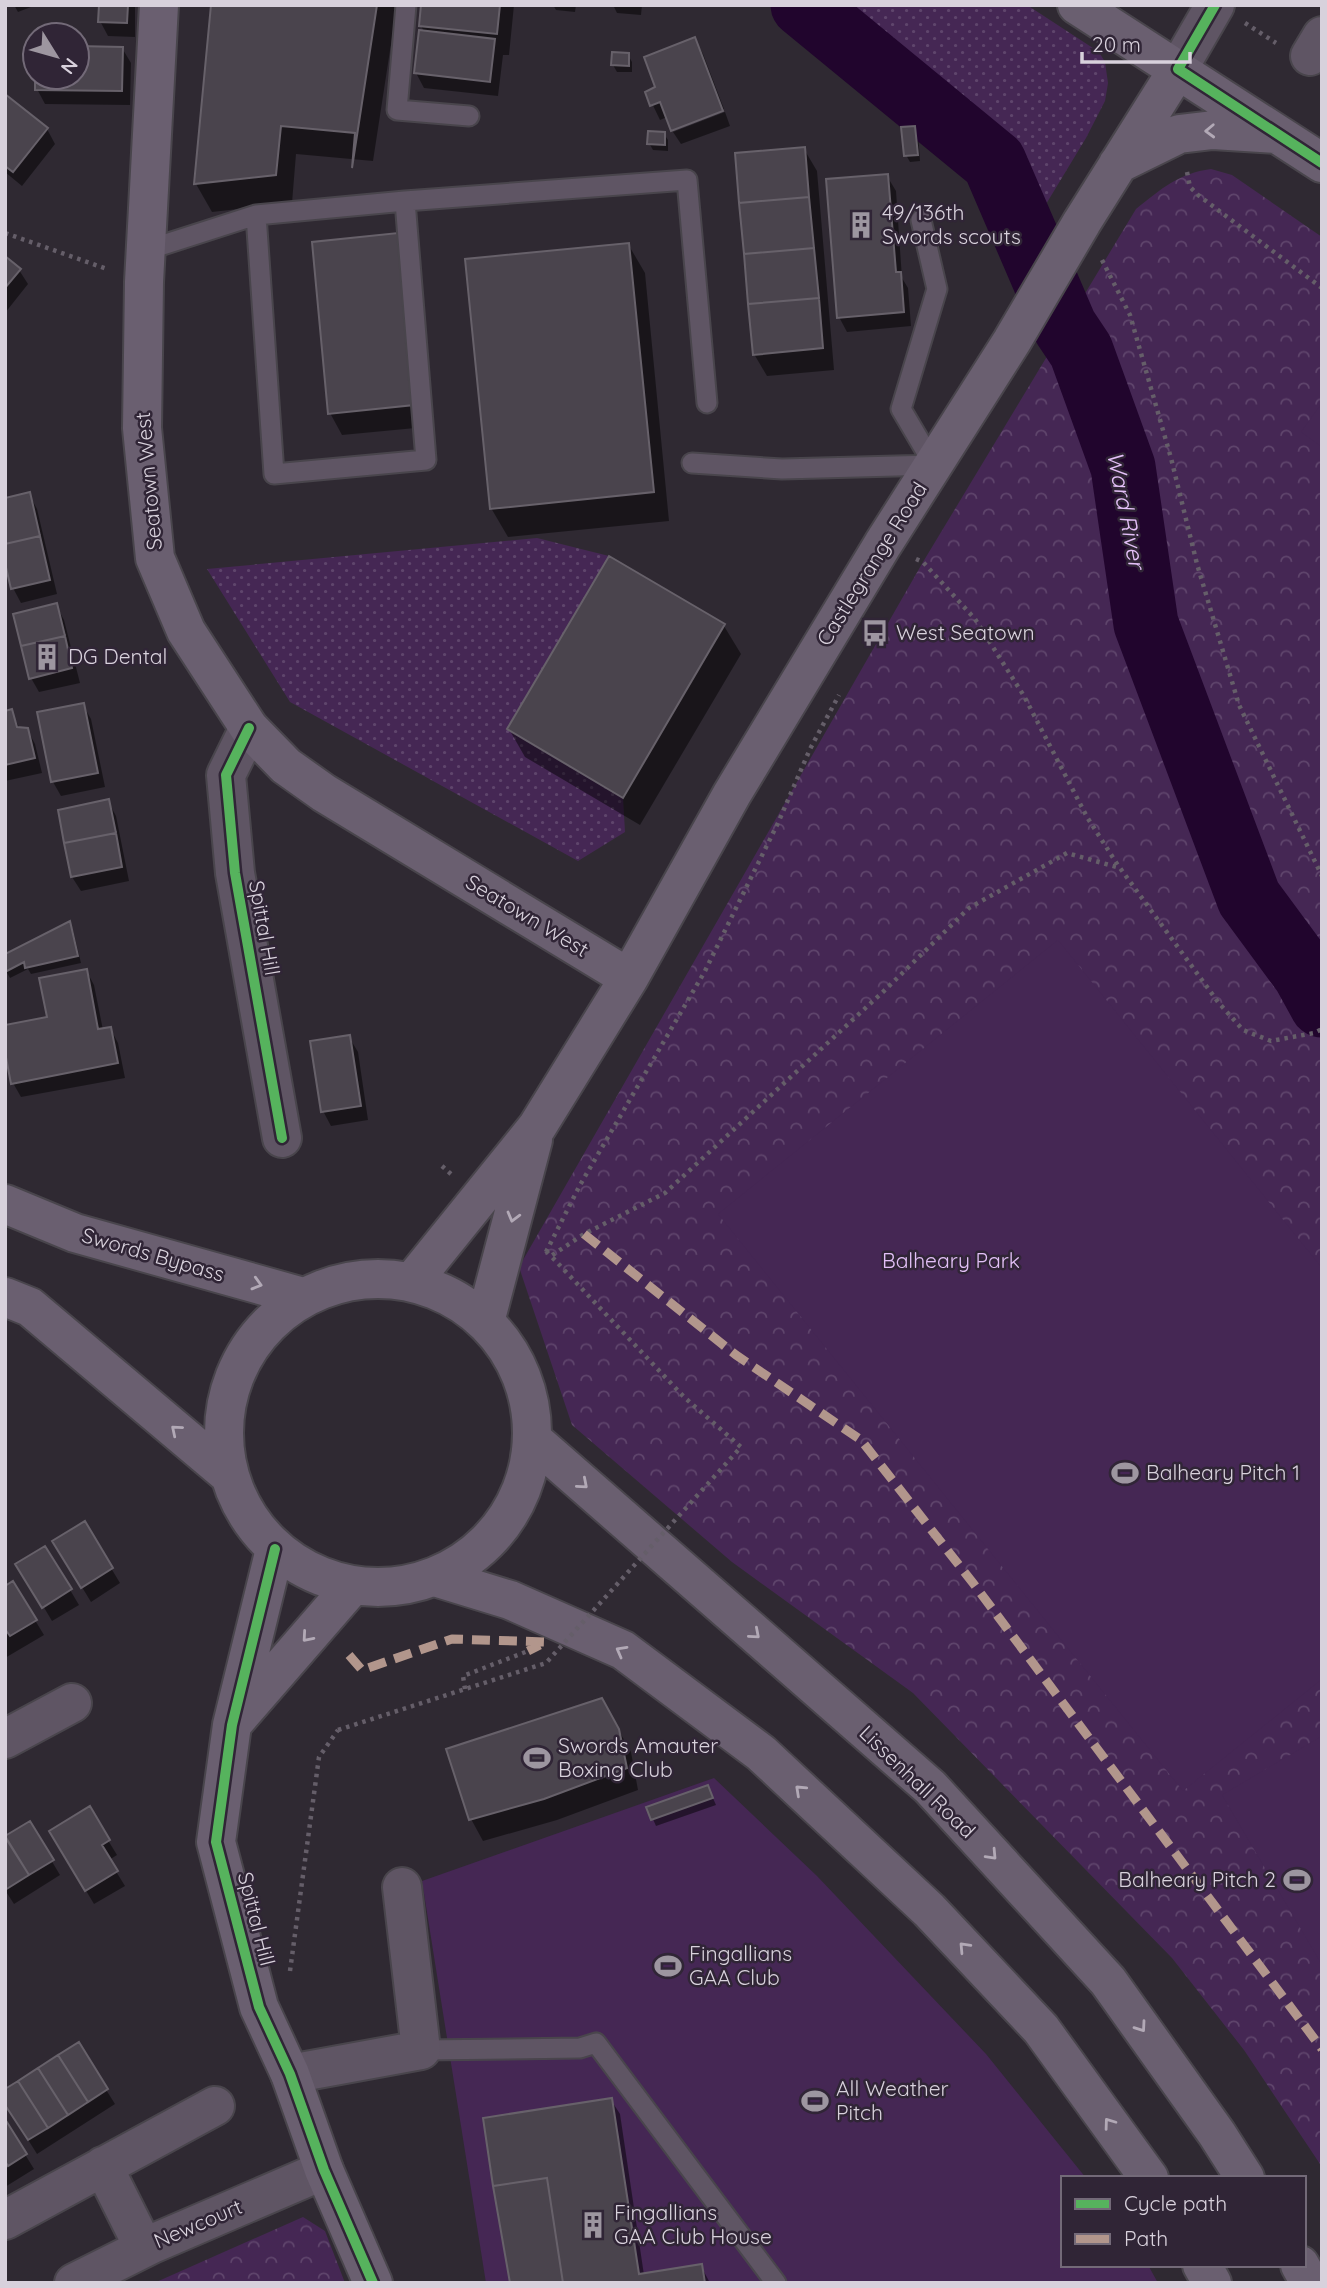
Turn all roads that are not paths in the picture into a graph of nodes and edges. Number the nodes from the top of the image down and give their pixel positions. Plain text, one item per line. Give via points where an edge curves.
1 (159, 5) edge
2 (406, 5) edge
3 (1077, 5) edge
4 (1231, 9) edge
5 (1178, 69) junction
6 (469, 116) dead end
7 (1279, 134) junction
8 (1322, 163) edge
9 (1118, 164) junction
10 (405, 201) junction
11 (256, 215) junction
12 (921, 220) dead end
13 (146, 266) junction
14 (707, 403) dead end
15 (692, 463) dead end
16 (934, 465) junction
17 (249, 729) junction
18 (629, 978) junction
19 (537, 1127) junction
20 (282, 1138) dead end
21 (5, 1204) edge
22 (412, 1282) junction
23 (5, 1297) edge
24 (303, 1297) junction
25 (485, 1322) junction
26 (532, 1439) junction
27 (228, 1474) junction
28 (275, 1549) junction
29 (435, 1577) junction
30 (352, 1586) junction
31 (72, 1703) dead end
32 (232, 1725) junction
33 (5, 1739) edge
34 (402, 1887) dead end
35 (421, 2050) junction
36 (290, 2074) junction
37 (215, 2106) dead end
38 (103, 2166) junction
39 (324, 2170) junction
40 (1148, 2176) edge
41 (1244, 2176) edge
42 (5, 2220) edge
43 (144, 2248) junction
44 (1203, 2267) edge
45 (1301, 2267) edge
46 (74, 2283) edge
47 (373, 2283) edge
48 (776, 2283) edge
49 (1212, 2283) edge
50 (1310, 2283) edge

1 - 13 main road, Seatown West
2 - 6 lane via 397,110
3 - 5 main road
4 - 5 street, Castlegrange Road
5 - 7 main road
5 - 9 main road, Castlegrange Road
7 - 8 main road
7 -> 9 main road via 1213,130 1179,134
9 - 16 main road, Castlegrange Road
10 - 11 lane
10 - 11 lane via 426,460 274,474
10 - 14 lane via 687,180
11 - 13 lane
12 - 16 lane via 937,289 901,409
13 - 17 main road, Seatown West via 142,428 155,558 186,631
15 - 16 lane via 782,469
16 - 18 main road, Castlegrange Road via 732,794
17 - 18 main road, Seatown West via 286,766 324,793
17 - 20 street, Spittal Hill via 226,775 227,788 234,873
18 - 19 main road, Castlegrange Road
19 - 22 main road, Castlegrange Road
19 -> 25 main road, Castlegrange Road
21 -> 24 main road, Swords Bypass via 75,1233
22 - 24 main road via 375,1278 338,1283
22 - 25 main road via 451,1297
27 -> 23 main road via 30,1307
24 - 27 main road via 263,1329 235,1373 223,1422
25 - 26 main road via 512,1355 528,1396
26 - 29 main road via 524,1482 504,1522 473,1554
26 -> 41 main road, Lissenhall Road via 930,1787 1108,1981
27 - 28 main road via 246,1515
28 - 30 main road via 307,1570
28 - 32 main road, Spittal Hill
29 - 30 main road via 394,1587
40 -> 29 main road via 1041,2029 929,1910 761,1753 623,1650 510,1600
30 -> 32 main road
31 - 33 street
32 - 36 main road, Spittal Hill via 216,1842 259,2007
34 - 35 street
35 - 36 street
35 - 48 lane via 580,2048 596,2043
36 - 39 main road, Spittal Hill
37 - 38 street
38 - 42 street
38 - 43 street
39 - 43 street, Newcourt
39 - 47 main road, Spittal Hill
43 - 46 street, Newcourt
44 - 49 main road
45 - 50 main road

